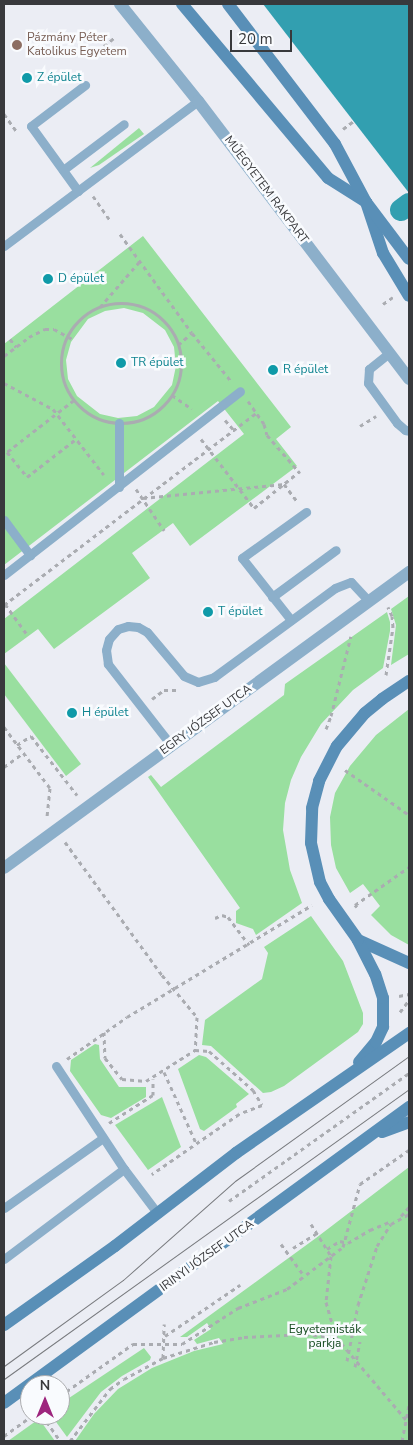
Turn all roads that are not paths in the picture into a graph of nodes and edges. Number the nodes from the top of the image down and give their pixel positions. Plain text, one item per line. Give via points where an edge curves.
1 (120, 4) edge
2 (182, 4) edge
3 (228, 4) edge
4 (85, 85) dead end
5 (198, 101) junction
6 (124, 124) dead end
7 (64, 170) junction
8 (82, 188) junction
9 (366, 202) junction
10 (4, 246) edge
11 (409, 260) edge
12 (409, 296) edge
13 (389, 353) junction
14 (409, 379) edge
15 (240, 391) road end
16 (119, 423) road end
17 (409, 431) edge
18 (117, 488) junction
19 (306, 512) dead end
20 (4, 520) edge
21 (336, 550) dead end
22 (30, 556) junction
23 (409, 572) edge
24 (4, 575) edge
25 (272, 597) junction
26 (369, 601) junction
27 (291, 620) junction
28 (409, 681) edge
29 (171, 745) junction
30 (4, 868) edge
31 (358, 940) junction
32 (409, 963) edge
33 (409, 1033) edge
34 (56, 1066) dead end
35 (349, 1074) junction
36 (409, 1107) edge
37 (409, 1122) edge
38 (103, 1138) junction
39 (368, 1138) junction
40 (124, 1169) junction
41 (4, 1208) edge
42 (158, 1214) junction
43 (4, 1259) edge
44 (4, 1324) edge
45 (4, 1403) edge

1 - 5 street, MŰEGYETEM RAKPART
2 - 9 main road via 328,178
3 - 9 main road via 335,144
4 - 7 lane via 31,126
5 - 8 lane
5 - 13 street, MŰEGYETEM RAKPART
6 - 7 lane
7 - 8 lane
8 - 10 lane
9 - 11 main road
9 - 12 main road via 383,253
13 - 14 street, MŰEGYETEM RAKPART
13 - 17 lane via 370,369 368,383 396,423
15 - 18 lane
16 - 18 lane
18 - 22 lane
19 - 25 lane via 242,558
20 - 22 lane
21 - 25 lane
22 - 24 lane
23 - 26 street, EGRY JÓZSEF UTCA
25 - 27 lane
26 - 27 lane via 351,582 347,582
26 - 29 street, EGRY JÓZSEF UTCA
27 - 29 lane via 207,681 193,681 184,676 147,632 138,627 118,629 109,638 106,650 108,664
28 - 31 main road via 365,713 342,740 319,781 312,808 311,843 320,882
29 - 30 street, EGRY JÓZSEF UTCA
31 - 32 main road
31 - 35 main road via 375,974 385,1023 376,1042
33 - 35 main road
34 - 38 lane
35 - 42 main road via 236,1153
36 - 39 main road, IRINYI JÓZSEF UTCA
37 - 39 main road
38 - 40 lane
38 - 41 lane
39 - 45 main road, IRINYI JÓZSEF UTCA
40 - 42 lane
40 - 43 lane
42 - 44 main road

